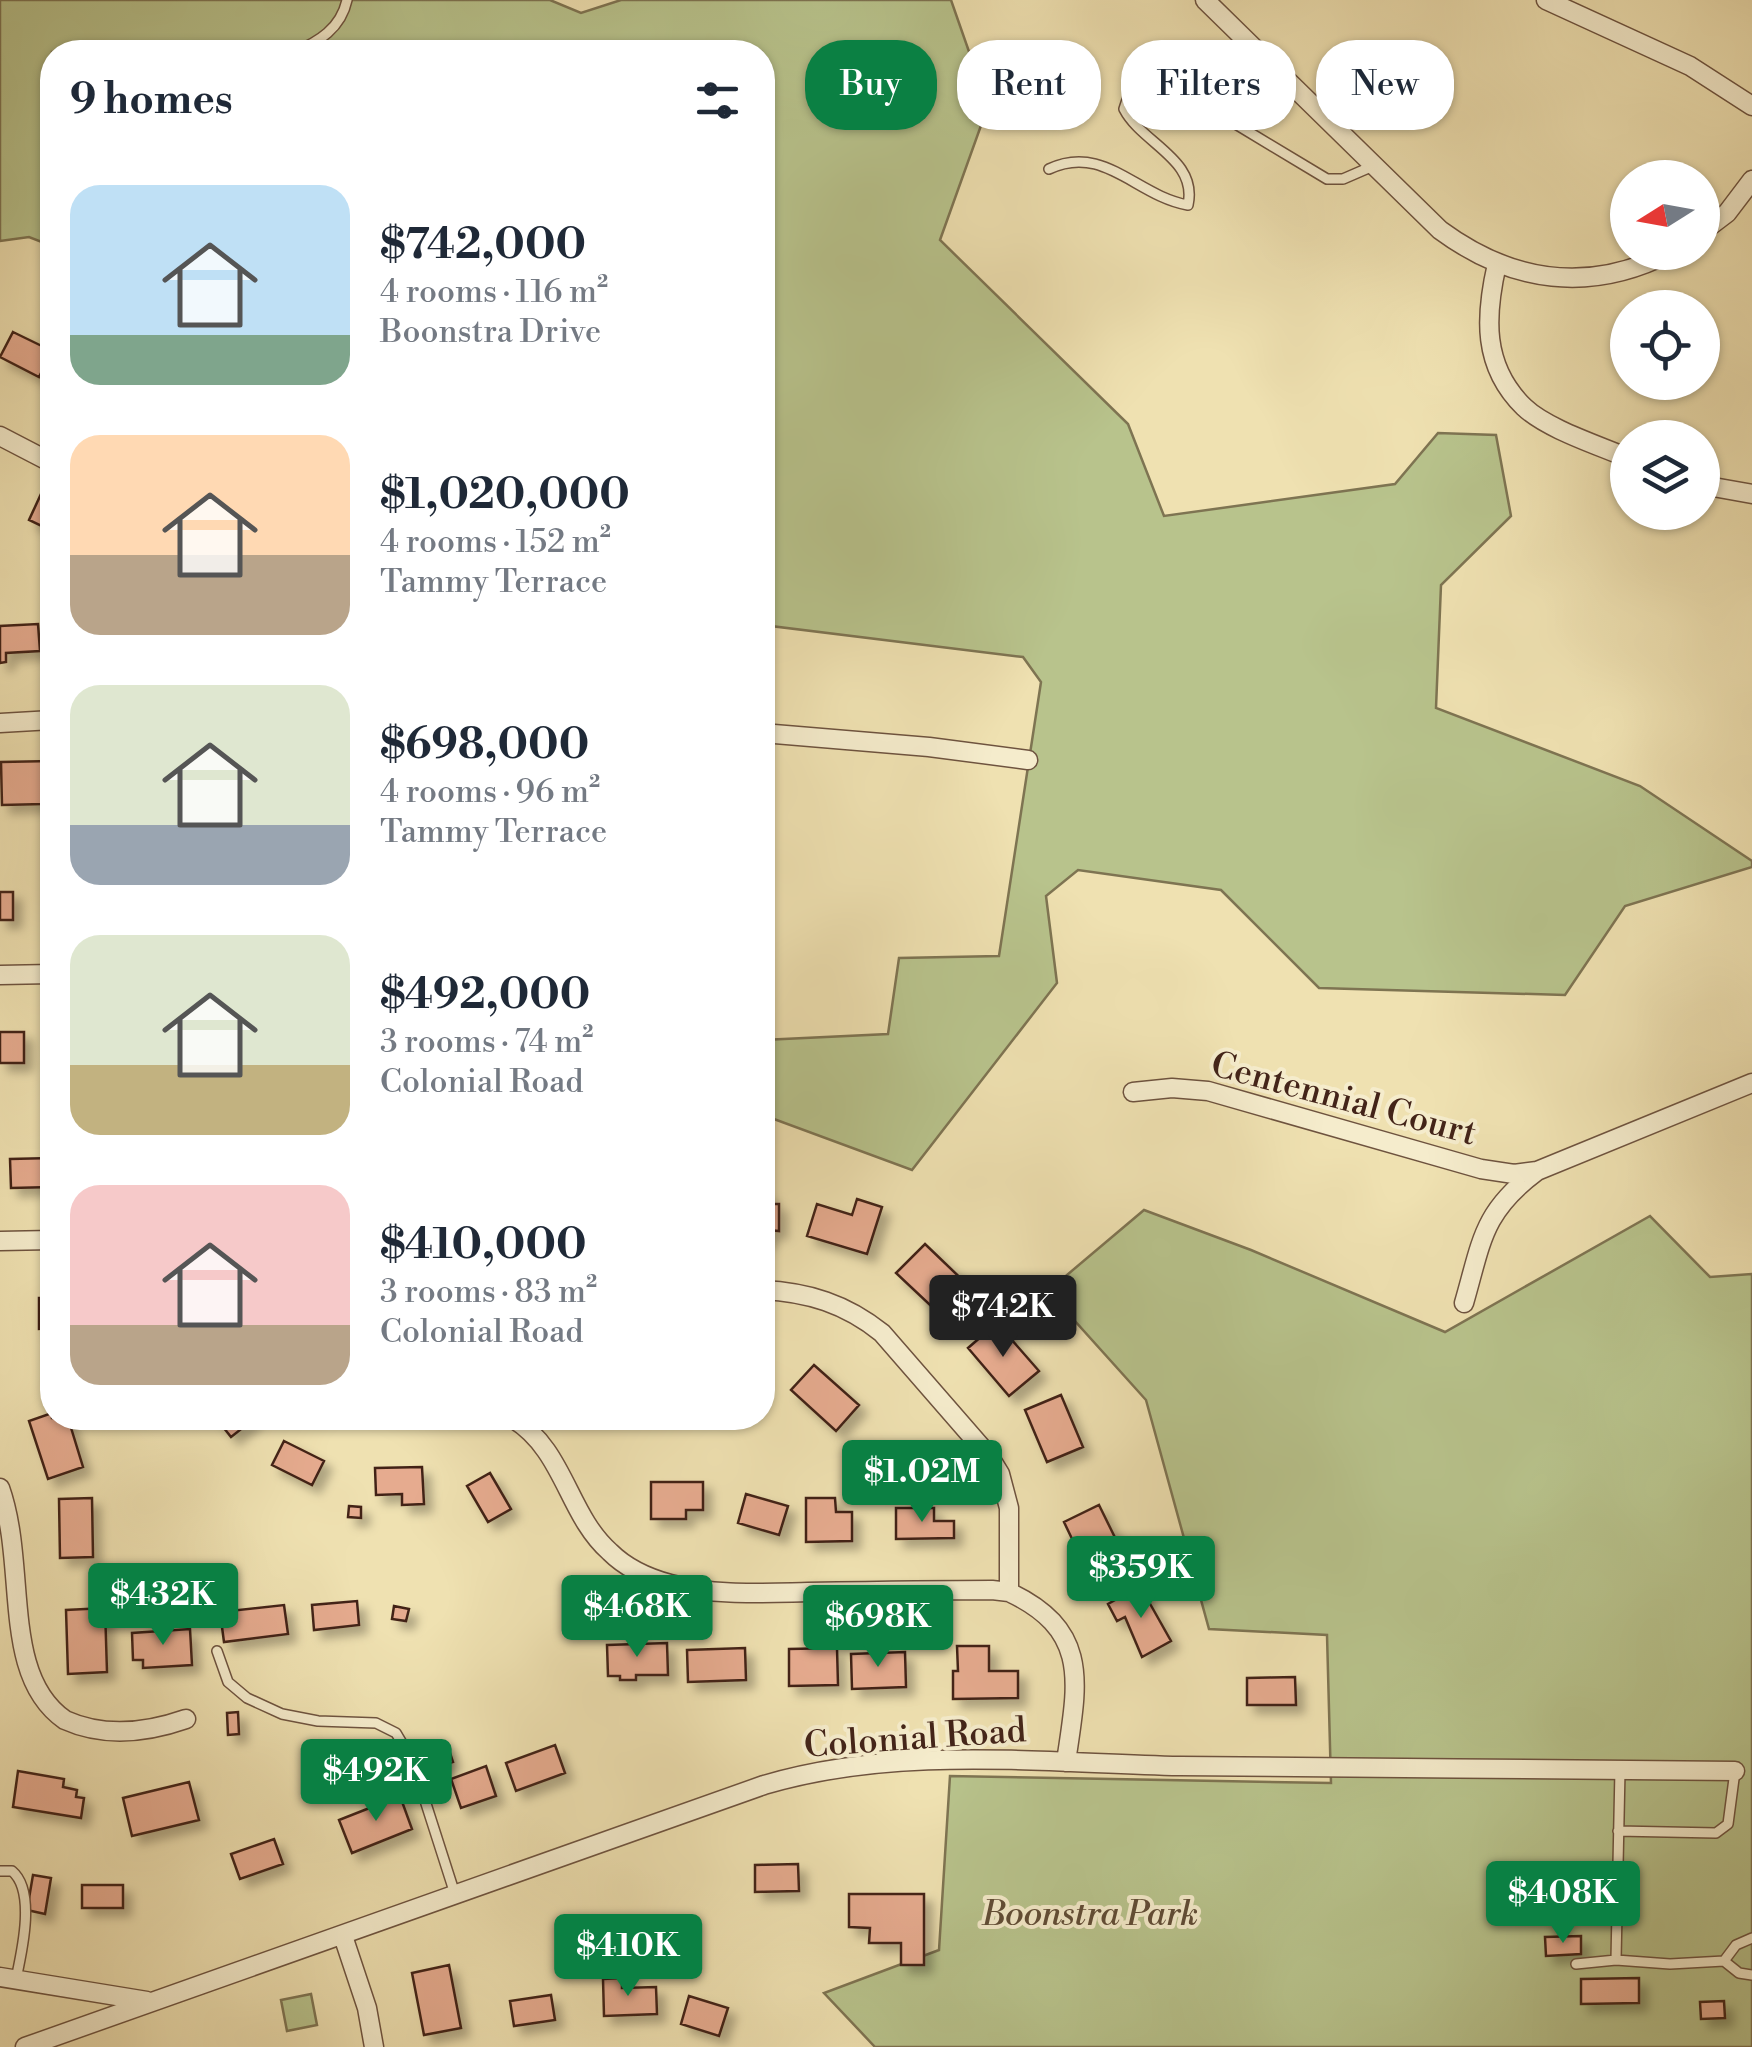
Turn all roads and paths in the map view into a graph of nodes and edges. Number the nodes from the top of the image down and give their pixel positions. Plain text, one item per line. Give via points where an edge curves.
1 (347, 0) edge
2 (1205, 0) edge
3 (1546, 0) edge
4 (318, 40) edge
5 (1752, 106) edge
6 (1373, 166) junction
7 (1048, 170) dead end
8 (1752, 180) edge
9 (1720, 218) edge
10 (1497, 264) junction
11 (1632, 270) edge
12 (0, 436) edge
13 (1610, 449) edge
14 (40, 457) edge
15 (1720, 488) edge
16 (1752, 494) edge
17 (40, 721) edge
18 (0, 723) edge
19 (775, 733) edge
20 (1028, 760) dead end
21 (40, 974) edge
22 (0, 975) edge
23 (1752, 1083) edge
24 (1133, 1092) dead end
25 (1537, 1171) junction
26 (40, 1240) edge
27 (0, 1241) edge
28 (775, 1291) edge
29 (1464, 1304) dead end
30 (528, 1430) edge
31 (0, 1488) edge
32 (1009, 1592) junction
33 (217, 1651) dead end
34 (186, 1719) dead end
35 (1066, 1762) junction
36 (1620, 1770) junction
37 (1735, 1771) joint
38 (1618, 1831) junction
39 (0, 1870) edge
40 (456, 1896) junction
41 (344, 1936) junction
42 (1752, 1938) edge
43 (1616, 1960) junction
44 (1724, 1961) junction
45 (1576, 1964) dead end
46 (1752, 1975) edge
47 (8, 1978) edge
48 (152, 2002) junction
49 (25, 2047) edge
50 (374, 2047) edge

1 - 4 lane via 337,26
2 - 6 street
3 - 5 street via 1690,66
6 - 7 lane via 1327,179 1164,88 1144,89 1128,97 1124,108 1184,170 1192,190 1188,204 1170,202 1099,164 1079,160
6 - 10 street via 1440,230
8 - 9 street
10 - 11 street via 1563,278
10 - 13 street via 1487,327 1504,380 1524,408
12 - 14 street
15 - 16 street
17 - 18 street
19 - 20 street
21 - 22 street
23 - 25 street
24 - 25 street, Centennial Court via 1208,1090 1481,1169
25 - 29 street via 1496,1209
26 - 27 street
28 - 32 street via 827,1301 863,1318 990,1456 1007,1494
30 - 32 street via 542,1441 608,1552 668,1584 748,1593
31 - 34 street via 8,1525 9,1648 32,1697 94,1729 146,1732
32 - 35 street via 1048,1616 1072,1650 1076,1670
33 - 40 lane via 228,1682 247,1698 282,1714 376,1723 396,1733 412,1760
35 - 36 street, Colonial Road
35 - 40 street, Colonial Road via 978,1759 806,1772
36 - 37 street, Colonial Road
36 - 38 lane
37 - 38 lane via 1728,1824 1716,1833
38 - 43 lane
39 - 47 lane via 12,1871 22,1884 26,1933
40 - 41 street, Colonial Road
41 - 48 street, Colonial Road
41 - 50 street
42 - 44 lane
43 - 44 lane
43 - 45 lane
44 - 46 lane
47 - 48 street
48 - 49 street, Colonial Road

